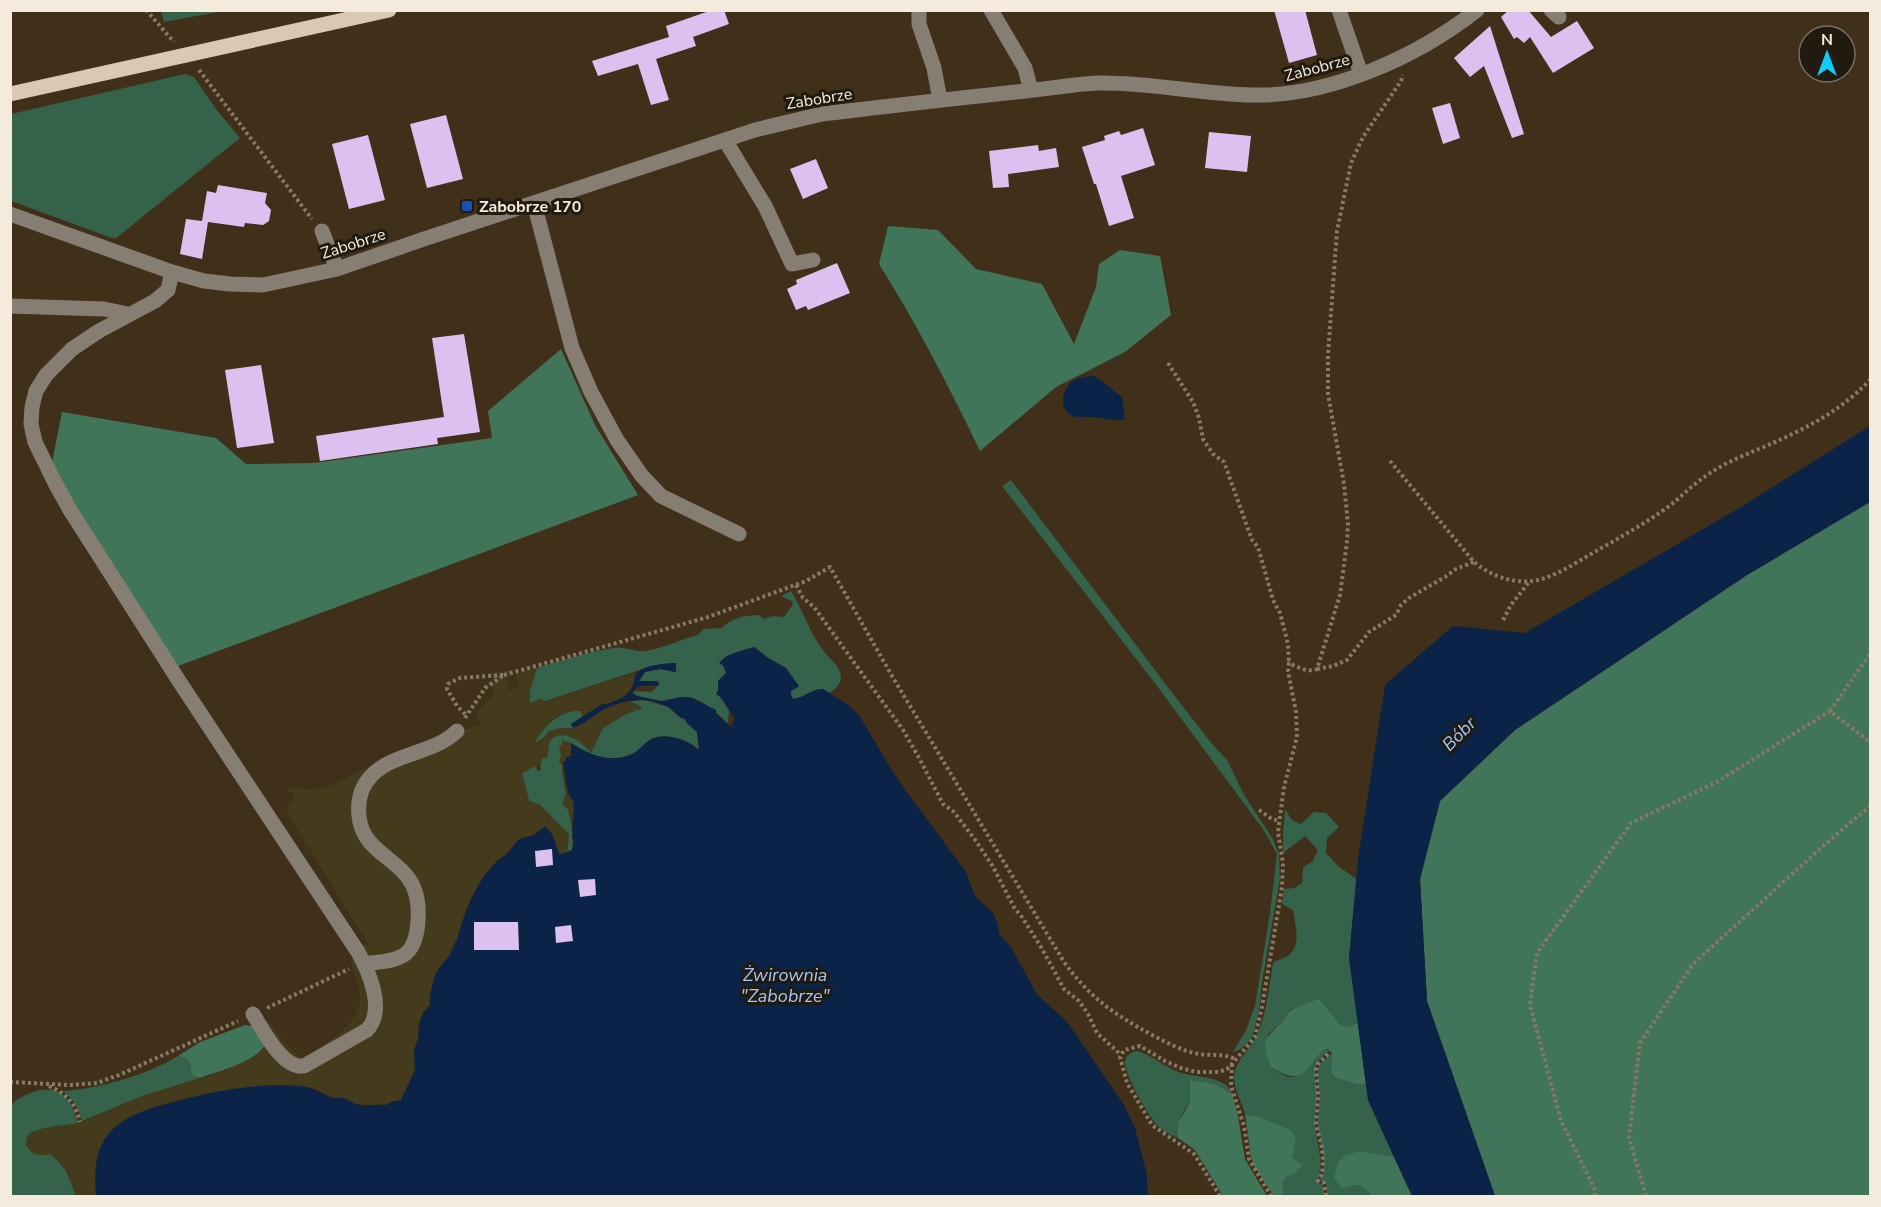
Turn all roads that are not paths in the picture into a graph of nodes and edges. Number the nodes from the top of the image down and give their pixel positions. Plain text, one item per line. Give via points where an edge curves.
1 (389, 10) edge
2 (919, 10) edge
3 (991, 10) edge
4 (1339, 10) edge
5 (1477, 10) edge
6 (1361, 74) junction
7 (1031, 90) junction
8 (10, 94) edge
9 (940, 100) junction
10 (725, 140) junction
11 (534, 203) junction
12 (10, 214) edge
13 (322, 231) road end
14 (813, 260) dead end
15 (337, 269) junction
16 (172, 272) junction
17 (10, 306) edge
18 (128, 314) junction
19 (739, 534) dead end
20 (457, 731) road end
21 (364, 964) junction
22 (253, 1014) road end

1 - 8 main road
2 - 9 street via 919,24
3 - 7 street via 1025,68
4 - 6 street
5 - 6 street, Zabobrze via 1435,41
6 - 7 street, Zabobrze via 1281,95 1214,93 1124,83
7 - 9 street, Zabobrze
9 - 10 street, Zabobrze via 822,114
10 - 11 street, Zabobrze
10 - 14 street via 765,206 792,264
11 - 15 street, Zabobrze
11 - 19 street via 572,348 617,440 642,477 662,496
12 - 16 street, Zabobrze
13 - 15 street
15 - 16 street, Zabobrze via 263,285 204,281
16 - 18 street via 168,290
17 - 18 street via 104,309
18 - 21 street via 59,360 46,375 32,407 35,442 55,483 179,681
20 - 21 street via 440,744 378,769 363,789 358,810 362,831 414,887 418,919 417,935 404,955
21 - 22 street via 375,998 373,1022 367,1030 304,1066 292,1065 276,1050

